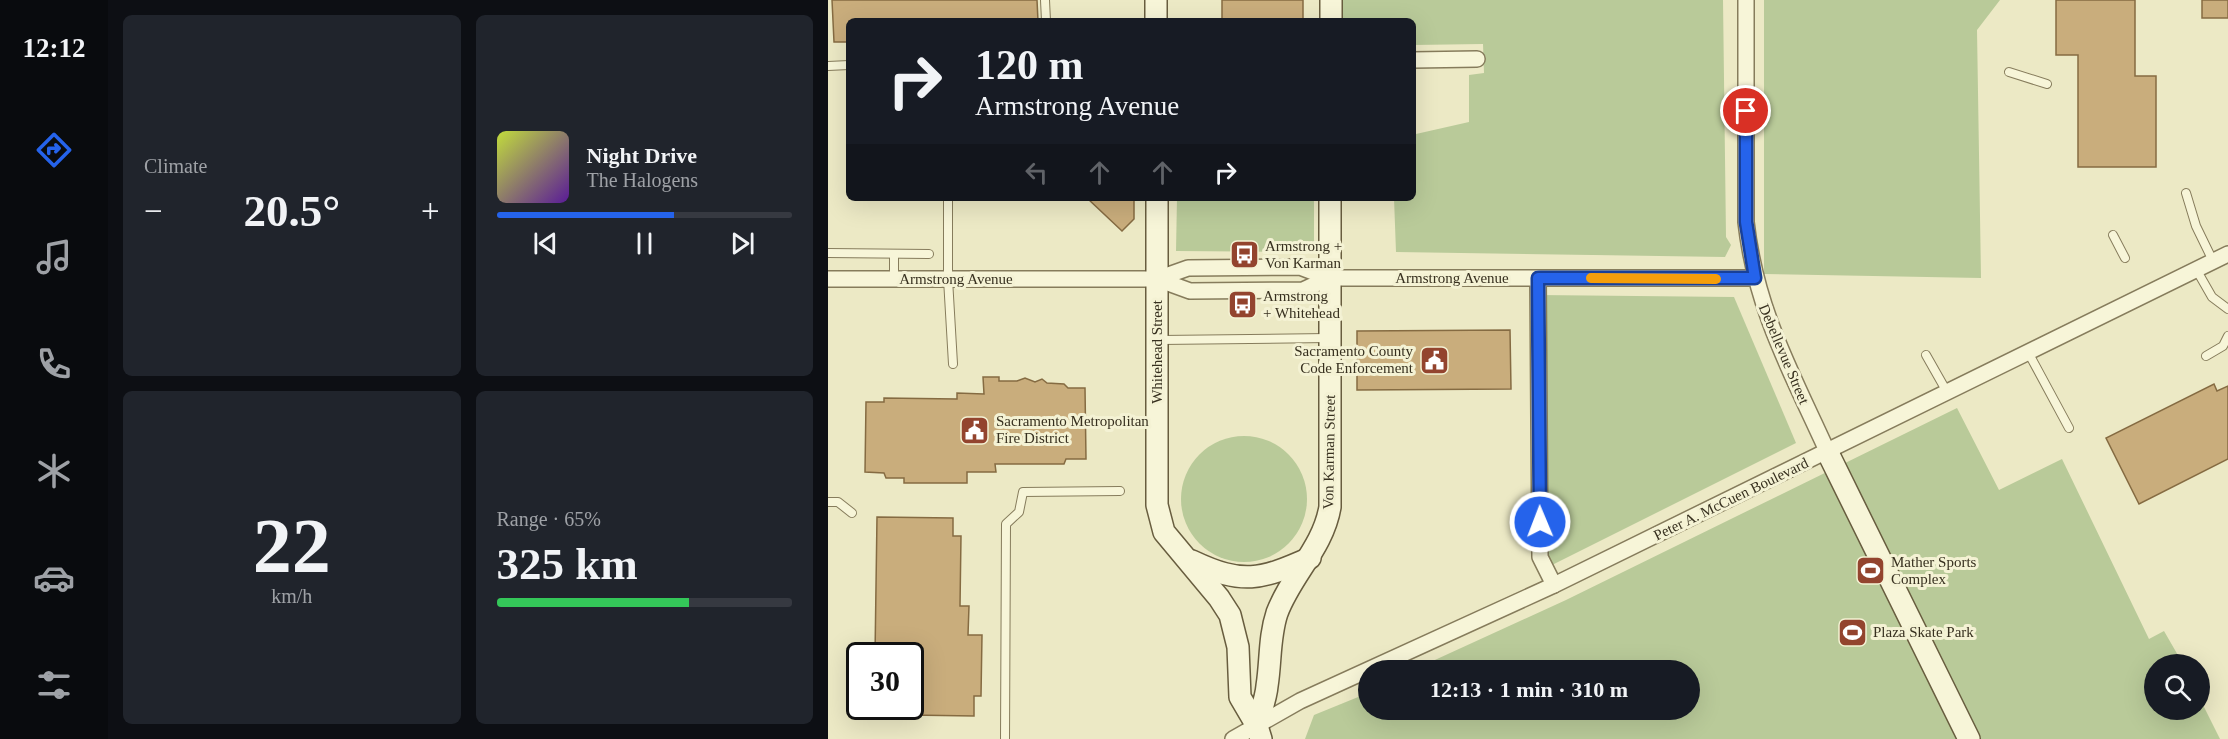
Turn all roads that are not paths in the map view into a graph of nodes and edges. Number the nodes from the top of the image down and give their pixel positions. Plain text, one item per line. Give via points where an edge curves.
1 (1046, 0) edge
2 (1156, 0) edge
3 (1331, 0) edge
4 (1746, 0) edge
5 (1046, 18) edge
6 (1156, 18) edge
7 (1331, 18) edge
8 (1477, 59) dead end
9 (1416, 60) edge
10 (846, 65) edge
11 (828, 66) edge
12 (2009, 72) dead end
13 (2047, 84) dead end
14 (2186, 193) dead end
15 (948, 201) edge
16 (1157, 201) edge
17 (1330, 201) edge
18 (2113, 235) dead end
19 (828, 254) edge
20 (894, 254) junction
21 (929, 254) dead end
22 (2228, 254) edge
23 (2125, 258) dead end
24 (2213, 261) junction
25 (2196, 269) junction
26 (1329, 278) junction
27 (1538, 278) junction
28 (1755, 278) junction
29 (828, 279) edge
30 (894, 279) junction
31 (948, 279) junction
32 (1157, 279) junction
33 (2228, 309) edge
34 (2228, 336) edge
35 (1329, 338) junction
36 (1157, 340) junction
37 (2028, 352) junction
38 (1926, 355) dead end
39 (2206, 356) dead end
40 (953, 364) dead end
41 (1947, 392) junction
42 (2068, 428) dead end
43 (1828, 453) junction
44 (1120, 491) dead end
45 (828, 502) edge
46 (852, 513) dead end
47 (1183, 557) junction
48 (1310, 558) junction
49 (1554, 585) junction
50 (1259, 732) edge
51 (1005, 739) edge
52 (1233, 739) edge
53 (1969, 739) edge

1 - 5 lane
2 - 6 street
3 - 7 street
4 - 28 street, Debellevue Street via 1746,222
8 - 9 street
10 - 11 lane
12 - 13 lane
14 - 24 lane
15 - 31 lane
16 - 32 street, Whitehead Street
17 - 26 street, Von Karman Street
18 - 23 lane
19 - 20 lane
20 - 21 lane
20 - 30 lane
22 - 24 street, Peter A. McCuen Boulevard
24 - 25 street, Peter A. McCuen Boulevard
25 - 33 lane via 2212,297
25 - 37 street, Peter A. McCuen Boulevard
26 - 27 street, Armstrong Avenue
26 - 32 street, Armstrong Avenue via 1289,267 1188,268
26 - 32 street, Armstrong Avenue via 1303,290 1190,291
26 - 35 street, Von Karman Street
27 - 28 street, Armstrong Avenue
27 - 49 street via 1540,557
28 - 43 street, Debellevue Street via 1769,324
29 - 30 street, Armstrong Avenue
30 - 31 street, Armstrong Avenue
31 - 32 street, Armstrong Avenue
31 - 40 lane
32 - 36 street, Whitehead Street
34 - 39 lane via 2223,346
35 - 36 lane
35 - 48 street, Von Karman Street via 1330,507 1324,531
36 - 47 street, Whitehead Street via 1157,505 1164,532
37 - 41 street, Peter A. McCuen Boulevard
37 - 42 lane
38 - 41 lane
41 - 43 street, Peter A. McCuen Boulevard
43 - 49 street, Peter A. McCuen Boulevard
43 - 53 street
44 - 51 lane via 1023,492 1019,512 1006,524
45 - 46 lane via 838,502
47 - 48 street via 1230,577 1246,578 1265,576
47 - 50 street, Whitehead Street via 1230,615 1238,647 1240,698
48 - 50 street, Von Karman Street via 1277,615
49 - 50 street, Peter A. McCuen Boulevard via 1300,701
50 - 52 street, Peter A. McCuen Boulevard

